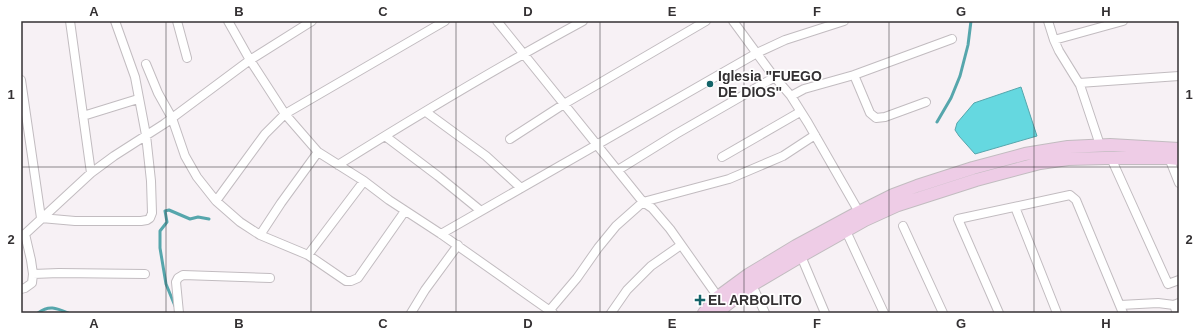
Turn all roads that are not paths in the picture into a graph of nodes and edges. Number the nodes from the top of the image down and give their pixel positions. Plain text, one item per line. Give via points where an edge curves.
1 (70, 21) edge
2 (115, 21) edge
3 (177, 21) edge
4 (228, 21) edge
5 (312, 21) edge
6 (444, 21) edge
7 (496, 21) edge
8 (583, 21) edge
9 (706, 21) edge
10 (733, 21) edge
11 (844, 21) edge
12 (1048, 21) edge
13 (1123, 21) edge
14 (952, 39) dead end
15 (1054, 40) junction
16 (757, 53) junction
17 (523, 54) junction
18 (187, 58) dead end
19 (250, 60) junction
20 (146, 64) dead end
21 (854, 75) junction
22 (1179, 76) edge
23 (775, 77) junction
24 (21, 80) edge
25 (1079, 83) junction
26 (791, 96) junction
27 (138, 99) junction
28 (926, 102) dead end
29 (564, 104) junction
30 (426, 112) junction
31 (800, 112) junction
32 (285, 114) junction
33 (83, 116) junction
34 (172, 118) junction
35 (149, 134) junction
36 (385, 136) junction
37 (816, 136) junction
38 (510, 139) dead end
39 (597, 145) junction
40 (1100, 146) junction
41 (1179, 149) edge
42 (318, 152) junction
43 (722, 157) dead end
44 (1111, 158) junction
45 (1174, 159) edge
46 (338, 165) junction
47 (618, 170) junction
48 (91, 173) junction
49 (364, 181) junction
50 (1179, 183) edge
51 (521, 188) junction
52 (216, 200) junction
53 (643, 202) junction
54 (1015, 207) junction
55 (405, 211) junction
56 (481, 211) junction
57 (859, 212) junction
58 (41, 218) junction
59 (903, 226) dead end
60 (846, 232) junction
61 (23, 234) edge
62 (441, 234) junction
63 (260, 235) junction
64 (458, 245) junction
65 (681, 245) junction
66 (308, 255) junction
67 (801, 256) junction
68 (33, 274) junction
69 (145, 274) dead end
70 (270, 278) dead end
71 (1179, 280) edge
72 (752, 285) junction
73 (21, 289) edge
74 (718, 297) junction
75 (1176, 307) edge
76 (1122, 309) edge
77 (551, 312) edge
78 (179, 313) edge
79 (411, 313) edge
80 (611, 313) edge
81 (704, 313) edge
82 (718, 313) edge
83 (765, 313) edge
84 (825, 313) edge
85 (884, 313) edge
86 (943, 313) edge
87 (999, 313) edge
88 (1057, 313) edge

1 - 33 street
2 - 27 street via 135,77
3 - 18 street
4 - 19 street
5 - 19 street
6 - 32 street
7 - 17 street
8 - 17 street
9 - 29 street
10 - 16 street
11 - 16 street via 785,40
12 - 15 street
13 - 15 street
14 - 21 street
15 - 25 street
16 - 23 street
16 - 39 street
17 - 29 street
17 - 30 street
19 - 32 street
19 - 34 street
20 - 34 street
21 - 26 street via 804,89
21 - 28 street via 870,114 876,118 885,118
22 - 25 street
23 - 26 street
23 - 47 street
24 - 58 street
25 - 40 street
26 - 31 street
27 - 33 street
27 - 35 street
29 - 38 street
29 - 39 street
30 - 36 street
30 - 51 street via 486,156
31 - 37 street
31 - 43 street
32 - 42 street
32 - 52 street via 266,134
33 - 48 street
34 - 35 street
34 - 52 street via 185,156 197,177
35 - 48 street
35 - 58 street via 152,213 150,218 141,221
36 - 46 street
36 - 56 street
37 - 53 street via 783,156 729,179
37 - 57 street
39 - 47 street
39 - 51 street
40 - 41 street
40 - 57 street via 1068,147 1025,154 972,168 893,195
42 - 46 street
42 - 63 street
44 - 45 street
44 - 60 street via 1068,159 1040,163 976,180 898,204
44 - 71 street via 1168,284
45 - 50 street
46 - 49 street
47 - 53 street
48 - 58 street
49 - 55 street
49 - 66 street
51 - 56 street
52 - 63 street via 240,222
53 - 65 street via 652,208
53 - 77 street via 616,226
54 - 76 street via 1070,195 1076,200
54 - 87 street via 958,219
54 - 88 street
55 - 62 street
55 - 66 street via 355,280 346,281
56 - 62 street
57 - 74 street via 789,250
58 - 61 street
59 - 86 street
60 - 67 street
60 - 85 street
61 - 68 street
62 - 64 street
63 - 66 street
64 - 77 street
64 - 79 street
65 - 74 street
65 - 80 street via 650,266 627,290
67 - 72 street
67 - 84 street
68 - 69 street
68 - 73 street via 32,283
70 - 78 street via 183,275 176,282
72 - 82 street
72 - 83 street
74 - 81 street
75 - 76 street via 1158,303

